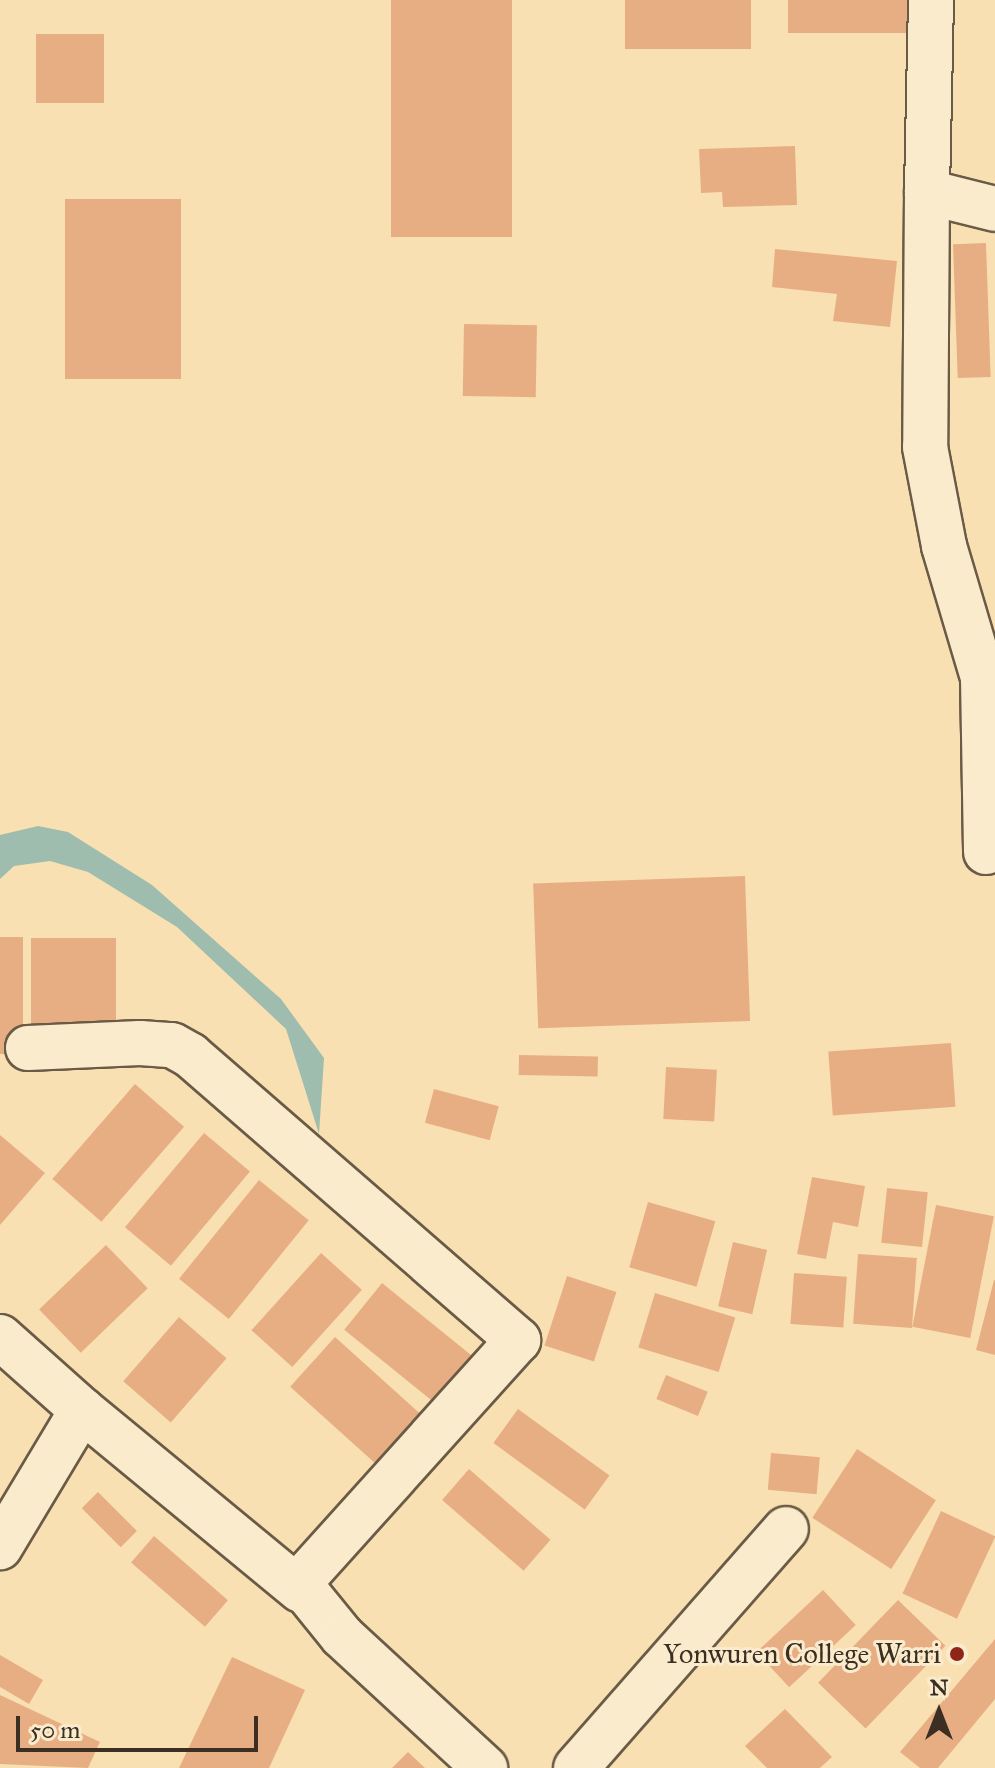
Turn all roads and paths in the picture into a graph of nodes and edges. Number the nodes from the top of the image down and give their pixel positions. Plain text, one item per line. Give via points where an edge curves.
1 (931, 0) edge
2 (927, 192) junction
3 (995, 209) edge
4 (986, 852) dead end
5 (28, 1048) dead end
6 (0, 1337) edge
7 (82, 1410) junction
8 (786, 1529) dead end
9 (0, 1547) edge
10 (300, 1590) junction
11 (485, 1768) edge
12 (576, 1768) edge

1 - 2 street
2 - 3 street
2 - 4 street via 925,447 983,678
5 - 10 street via 140,1043 172,1045 190,1055 518,1340 299,1583
6 - 7 street
7 - 9 street
7 - 10 street
8 - 12 street
10 - 11 street

